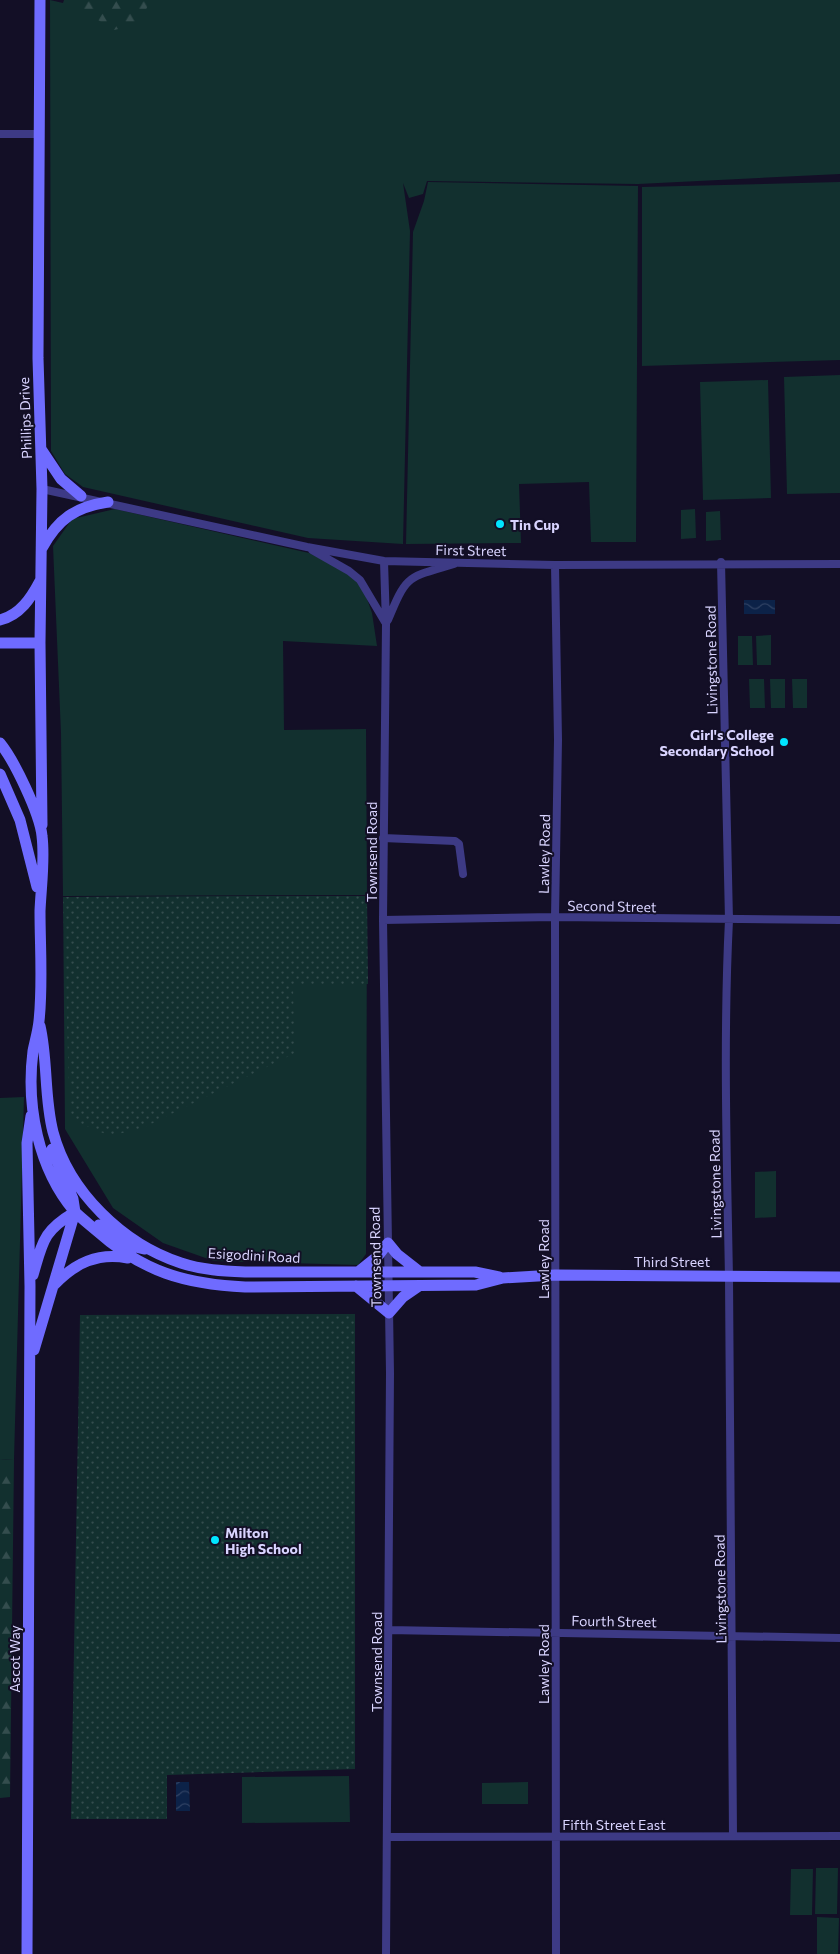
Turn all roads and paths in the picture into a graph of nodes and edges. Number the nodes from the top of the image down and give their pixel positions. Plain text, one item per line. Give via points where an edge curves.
1 (40, 0) edge
2 (0, 134) edge
3 (38, 134) junction
4 (40, 447) junction
5 (42, 489) junction
6 (81, 496) junction
7 (108, 502) junction
8 (307, 547) junction
9 (42, 550) junction
10 (384, 560) junction
11 (460, 562) junction
12 (721, 562) junction
13 (840, 564) edge
14 (554, 565) junction
15 (41, 579) junction
16 (0, 620) edge
17 (386, 624) junction
18 (0, 643) edge
19 (40, 643) junction
20 (0, 743) edge
21 (0, 774) edge
22 (42, 835) junction
23 (383, 838) junction
24 (463, 874) dead end
25 (41, 906) junction
26 (555, 918) junction
27 (383, 920) junction
28 (729, 920) junction
29 (840, 920) edge
30 (39, 1021) junction
31 (32, 1107) junction
32 (53, 1133) junction
33 (75, 1212) junction
34 (388, 1243) junction
35 (149, 1249) junction
36 (137, 1260) junction
37 (358, 1272) junction
38 (388, 1272) junction
39 (420, 1272) junction
40 (555, 1275) junction
41 (729, 1277) junction
42 (840, 1277) edge
43 (504, 1278) junction
44 (30, 1286) junction
45 (356, 1286) junction
46 (388, 1286) junction
47 (419, 1286) junction
48 (52, 1288) junction
49 (389, 1313) junction
50 (30, 1363) junction
51 (388, 1630) junction
52 (556, 1632) junction
53 (733, 1636) junction
54 (840, 1638) edge
55 (387, 1836) junction
56 (556, 1836) junction
57 (733, 1836) junction
58 (840, 1836) edge
59 (27, 1954) edge
60 (386, 1954) edge
61 (556, 1954) edge

1 - 3 main road, Phillips Drive
2 - 3 street
3 - 4 main road, Phillips Drive
4 - 5 main road, Phillips Drive
4 - 6 main road via 61,479
5 - 6 street, First Street
5 - 9 main road, Phillips Drive
6 - 7 street, First Street
7 - 8 street, First Street
7 - 9 main road via 85,507 65,518 52,531
8 - 10 street, First Street
8 - 17 street via 360,580
9 - 15 main road, Phillips Drive
10 - 11 street, First Street
10 - 17 street, Townsend Road
11 - 14 street, First Street
11 - 17 street via 407,580
12 - 13 street, First Street
12 - 14 street, First Street
12 - 28 street, Livingstone Road
14 - 26 street, Lawley Road via 558,713
15 - 16 main road via 24,606
15 - 19 main road, Phillips Drive
17 - 23 street, Townsend Road
18 - 19 main road
19 - 22 main road, Phillips Drive
20 - 22 main road, Esigodini Road via 16,767
21 - 25 main road, Esigodini Road via 20,820
22 - 25 main road, Esigodini Road
23 - 24 street via 455,841 459,844
23 - 27 street, Townsend Road
25 - 30 main road, Esigodini Road
26 - 27 street, Second Street
26 - 28 street, Second Street
26 - 40 street, Lawley Road
27 - 34 street, Townsend Road
28 - 29 street, Second Street
28 - 41 street, Livingstone Road via 726,1043
30 - 31 main road, Esigodini Road via 33,1052
30 - 32 main road, Esigodini Road via 46,1052 48,1106
31 - 33 main road, Esigodini Road via 43,1158
31 - 44 main road, Ascot Way via 27,1143
32 - 33 main road via 54,1159 73,1199
32 - 35 main road, Esigodini Road via 68,1169 86,1196 121,1230
33 - 35 main road via 130,1246
33 - 36 main road, Esigodini Road via 112,1244
33 - 44 main road via 49,1231
33 - 48 main road
34 - 37 main road
34 - 38 street, Townsend Road
34 - 39 main road
35 - 37 main road, Esigodini Road via 182,1263 211,1270
36 - 45 main road, Esigodini Road via 159,1272 208,1285
36 - 48 main road via 113,1255 94,1258 72,1269
37 - 38 main road, Esigodini Road
38 - 39 main road, Third Street
38 - 46 street, Townsend Road
39 - 43 main road, Third Street via 475,1272
40 - 41 main road, Third Street
40 - 43 main road, Third Street
40 - 52 street, Lawley Road
41 - 42 main road, Third Street
41 - 53 street, Livingstone Road
43 - 47 main road, Third Street via 476,1285
44 - 50 main road, Ascot Way
45 - 46 main road, Esigodini Road
45 - 49 main road
46 - 47 main road, Third Street
46 - 49 street, Townsend Road
47 - 49 main road via 403,1297
48 - 50 main road
49 - 51 street, Townsend Road
50 - 59 main road, Ascot Way
51 - 52 street, Fourth Street
51 - 55 street, Townsend Road
52 - 53 street, Fourth Street
52 - 56 street, Lawley Road
53 - 54 street, Fourth Street
53 - 57 street, Livingstone Road
55 - 56 street, Fifth Street East
55 - 60 street, Townsend Road
56 - 57 street, Fifth Street East
56 - 61 street, Lawley Road
57 - 58 street, Fifth Street East

